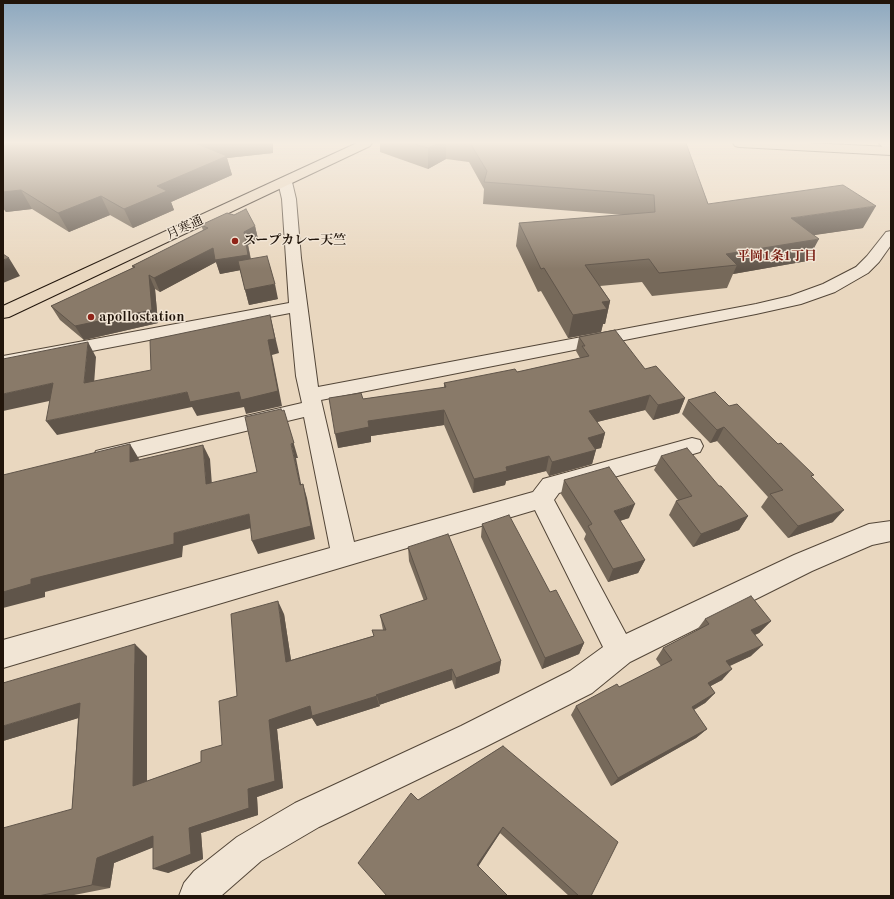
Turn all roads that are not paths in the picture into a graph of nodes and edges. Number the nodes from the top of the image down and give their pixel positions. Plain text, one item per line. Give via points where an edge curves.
1 (279, 185) edge
2 (286, 185) edge
3 (891, 235) edge
4 (298, 306) junction
5 (3, 313) edge
6 (3, 362) edge
7 (312, 401) junction
8 (692, 446) dead end
9 (88, 461) edge
10 (541, 499) junction
11 (891, 531) edge
12 (344, 556) junction
13 (620, 652) junction
14 (3, 654) edge
15 (194, 892) edge

1 - 5 main road, 月寒通
2 - 4 street
3 - 7 street via 862,270 829,288 795,300
4 - 6 street
4 - 7 street via 306,376
7 - 9 street
7 - 12 street
8 - 10 street via 551,486
10 - 12 street
10 - 13 street
11 - 13 street via 869,535 803,563
12 - 14 street
13 - 15 street via 574,685 472,737 307,815 249,849

